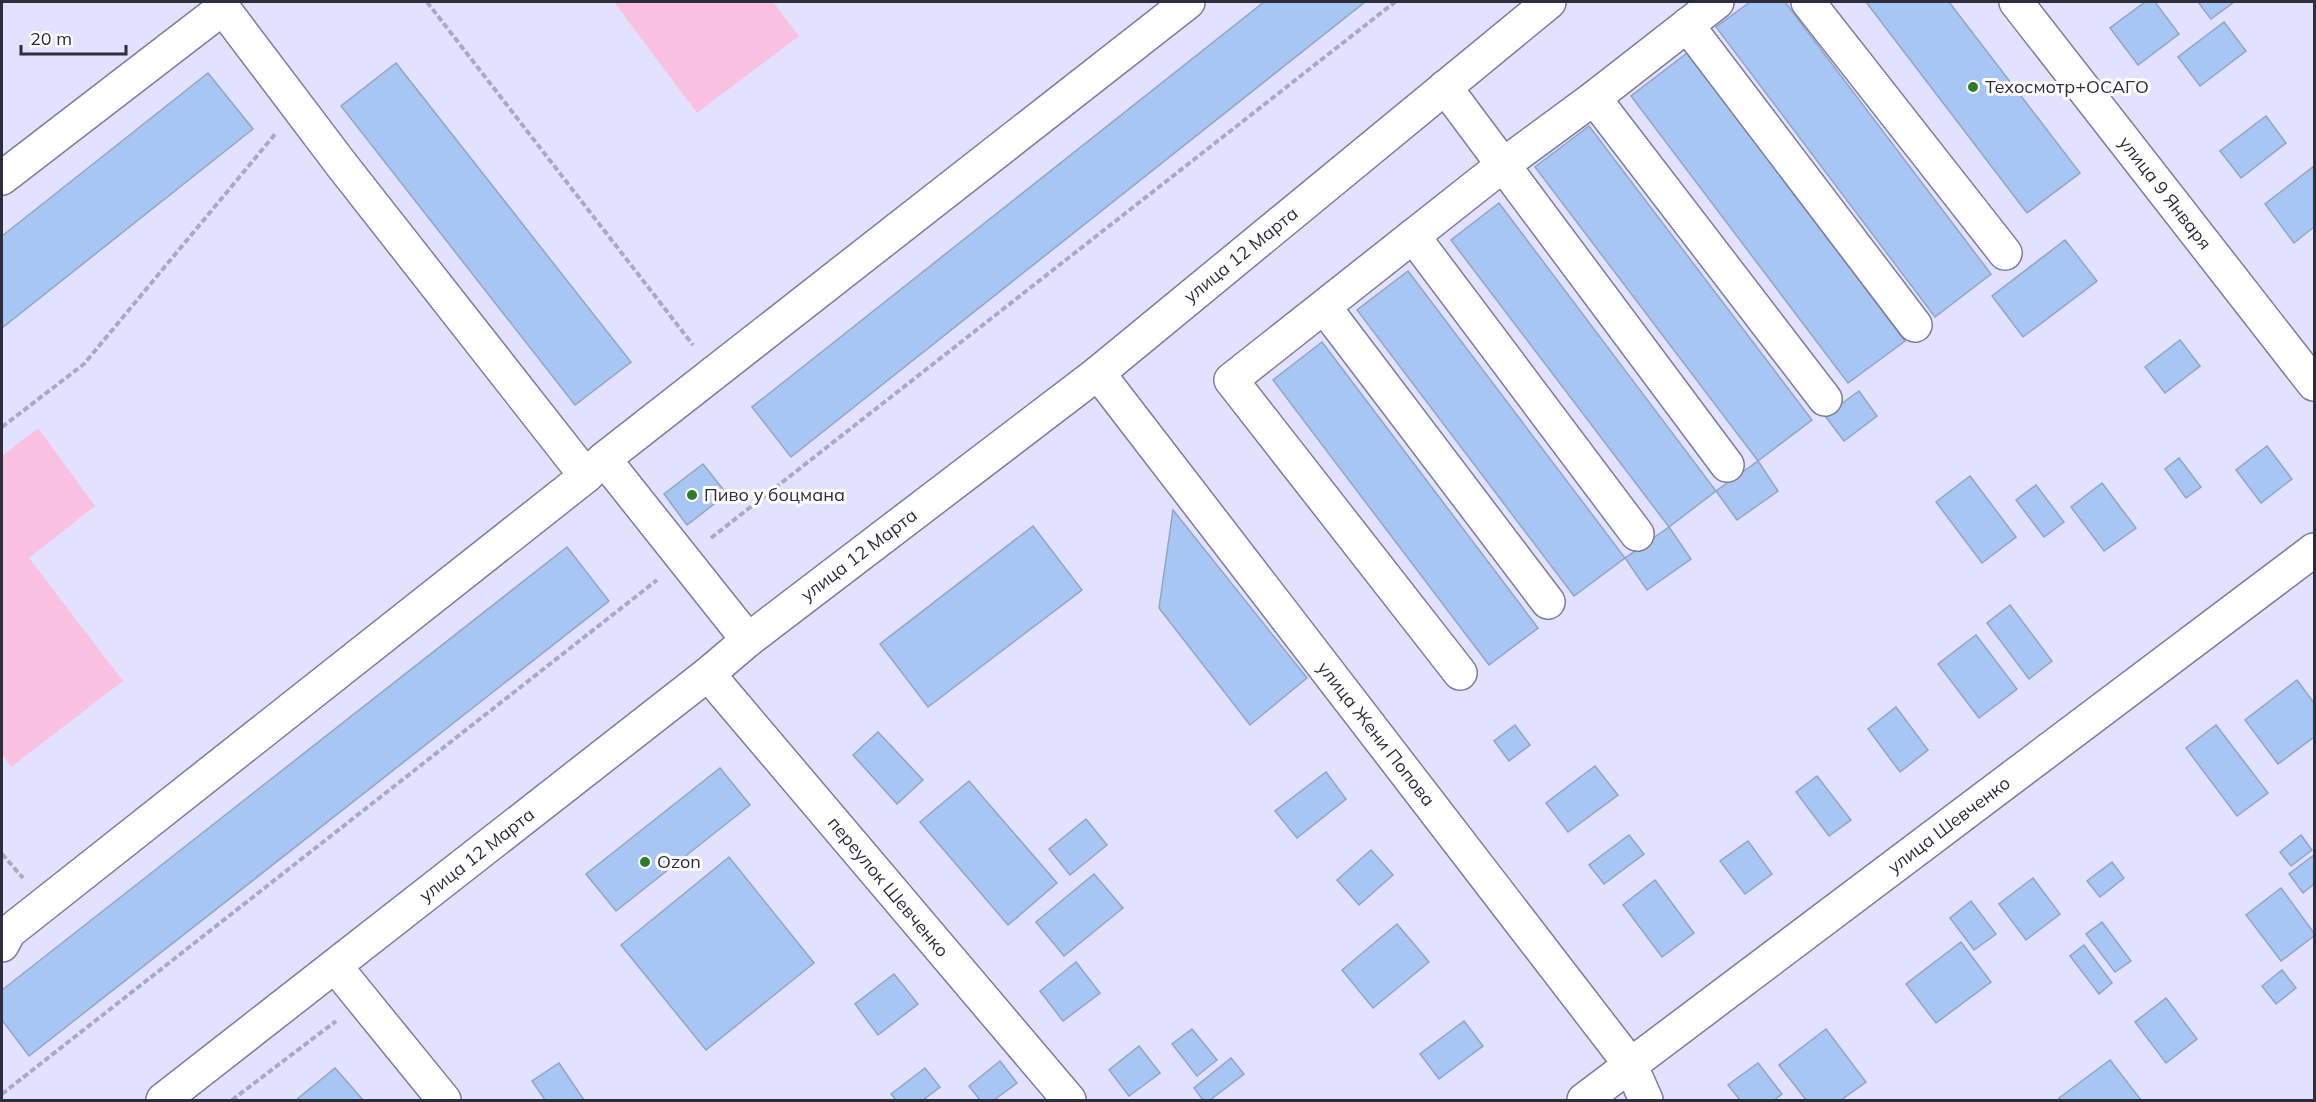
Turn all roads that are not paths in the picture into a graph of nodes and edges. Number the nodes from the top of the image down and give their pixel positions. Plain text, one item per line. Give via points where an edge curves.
1 (1188, 2) edge
2 (1549, 2) edge
3 (1718, 2) edge
4 (1808, 2) edge
5 (2016, 2) edge
6 (228, 5) edge
7 (1687, 25) junction
8 (1445, 87) junction
9 (1594, 98) junction
10 (1503, 165) junction
11 (2, 178) edge
12 (1413, 236) junction
13 (2006, 253) dead end
14 (1325, 308) junction
15 (1915, 325) dead end
16 (1098, 373) junction
17 (2314, 384) edge
18 (1826, 399) dead end
19 (1727, 465) dead end
20 (595, 468) junction
21 (1637, 534) dead end
22 (2314, 550) edge
23 (1548, 602) dead end
24 (748, 640) junction
25 (1460, 673) dead end
26 (708, 674) junction
27 (2, 945) edge
28 (335, 966) junction
29 (1630, 1064) junction
30 (163, 1101) edge
31 (444, 1101) edge
32 (1069, 1101) edge
33 (1584, 1101) edge
34 (1646, 1101) edge

1 - 20 street
2 - 8 street, улица 12 Марта
3 - 7 street
4 - 13 street
5 - 17 street, улица 9 Января
6 - 11 street
6 - 20 street via 298,107
7 - 9 street
7 - 15 street
8 - 10 street
8 - 16 street, улица 12 Марта
9 - 10 street
9 - 18 street
10 - 12 street
10 - 19 street
12 - 14 street
12 - 21 street
14 - 23 street
14 - 25 street via 1231,380
16 - 24 street, улица 12 Марта
16 - 29 street, улица Жени Попова
20 - 24 street
20 - 27 street via 9,932
22 - 29 street, улица Шевченко
24 - 26 street, улица 12 Марта
26 - 28 street, улица 12 Марта
26 - 32 street, переулок Шевченко
28 - 30 street, улица 12 Марта
28 - 31 street
29 - 33 street, улица Шевченко
29 - 34 street, улица Жени Попова

